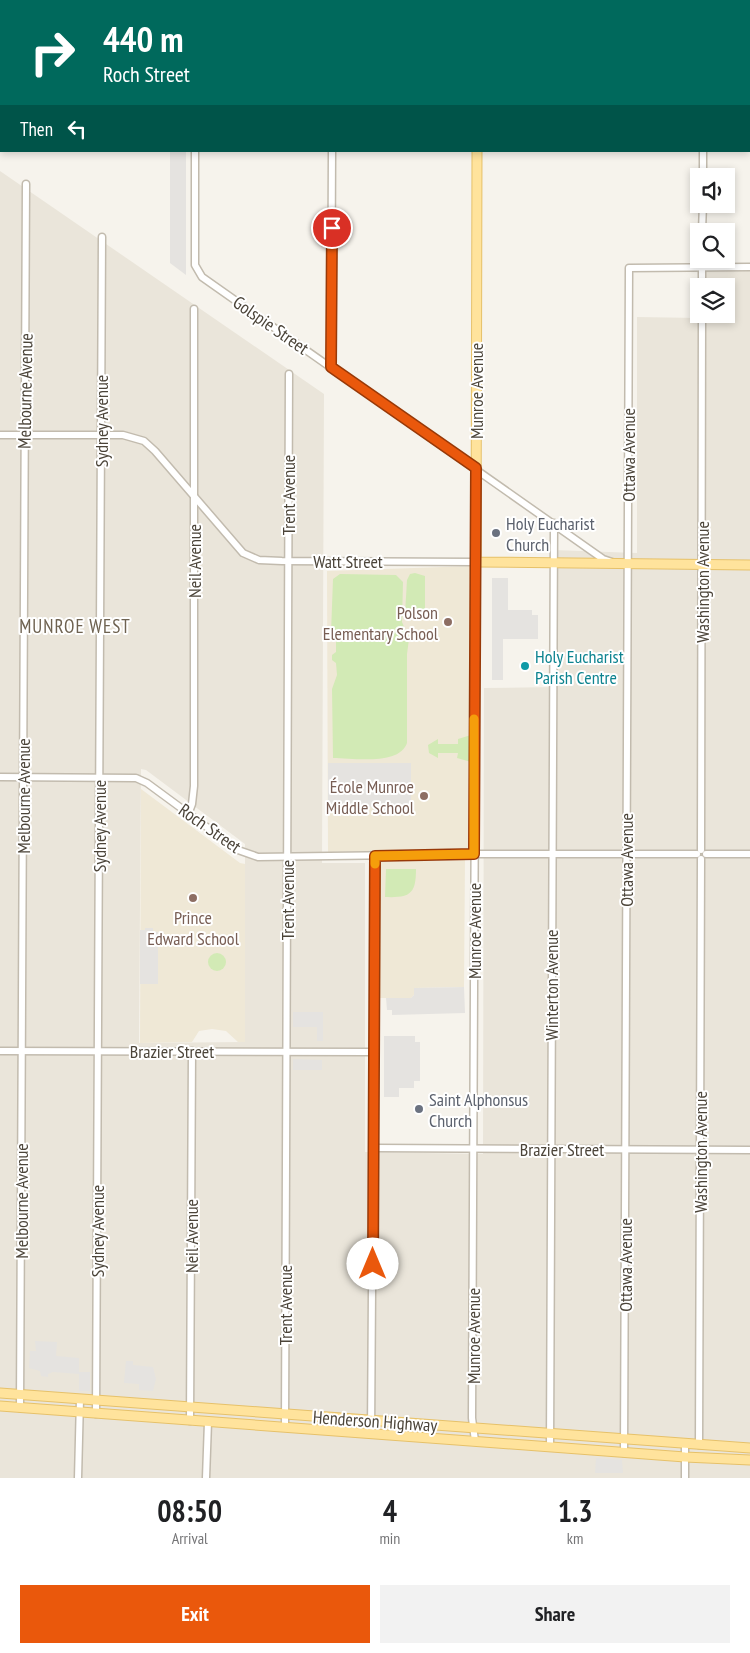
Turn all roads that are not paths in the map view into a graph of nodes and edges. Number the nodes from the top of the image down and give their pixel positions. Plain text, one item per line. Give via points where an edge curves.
1 (195, 152) edge
2 (332, 152) edge
3 (477, 152) edge
4 (703, 152) edge
5 (703, 168) edge
6 (26, 184) dead end
7 (102, 238) dead end
8 (735, 267) edge
9 (750, 267) edge
10 (690, 268) edge
11 (702, 268) edge
12 (702, 278) edge
13 (194, 308) dead end
14 (702, 323) edge
15 (331, 367) junction
16 (289, 374) dead end
17 (0, 435) edge
18 (24, 435) junction
19 (101, 435) junction
20 (476, 468) junction
21 (194, 498) junction
22 (554, 523) junction
23 (288, 560) junction
24 (476, 562) junction
25 (552, 563) junction
26 (623, 564) junction
27 (703, 565) junction
28 (750, 565) edge
29 (23, 776) junction
30 (0, 777) edge
31 (99, 777) junction
32 (189, 812) junction
33 (474, 854) junction
34 (552, 854) junction
35 (626, 854) junction
36 (701, 854) junction
37 (750, 854) edge
38 (375, 856) junction
39 (287, 857) junction
40 (0, 1051) edge
41 (22, 1051) junction
42 (98, 1051) junction
43 (192, 1051) junction
44 (286, 1051) junction
45 (373, 1052) junction
46 (374, 1148) junction
47 (550, 1148) junction
48 (473, 1149) junction
49 (626, 1149) junction
50 (700, 1149) junction
51 (750, 1150) edge
52 (0, 1393) edge
53 (21, 1394) junction
54 (80, 1399) junction
55 (96, 1400) junction
56 (0, 1406) edge
57 (190, 1407) junction
58 (20, 1408) junction
59 (209, 1408) junction
60 (79, 1413) junction
61 (96, 1414) junction
62 (285, 1414) junction
63 (190, 1421) junction
64 (372, 1421) junction
65 (208, 1422) junction
66 (285, 1427) junction
67 (473, 1428) junction
68 (372, 1434) junction
69 (549, 1434) junction
70 (624, 1440) junction
71 (475, 1441) junction
72 (685, 1444) junction
73 (699, 1445) junction
74 (550, 1447) junction
75 (750, 1448) edge
76 (624, 1453) junction
77 (685, 1457) junction
78 (750, 1460) edge
79 (78, 1478) edge
80 (206, 1478) edge
81 (684, 1478) edge

1 - 15 street, Golspie Street via 197,271
2 - 15 street
3 - 20 main road, Munroe Avenue
4 - 5 street
6 - 18 street, Melbourne Avenue
7 - 19 street, Sydney Avenue
8 - 9 street
10 - 26 street, Ottawa Avenue via 629,268
11 - 12 street
13 - 21 street, Neil Avenue
14 - 27 street, Washington Avenue
15 - 20 street, Golspie Street
16 - 23 street, Trent Avenue
17 - 18 street, Watt Street
18 - 19 street, Watt Street
18 - 29 street, Melbourne Avenue
19 - 21 street, Watt Street via 123,435 144,441
19 - 31 street, Sydney Avenue
20 - 22 street, Golspie Street
20 - 24 main road, Munroe Avenue
21 - 23 street, Watt Street via 243,553 259,560
21 - 32 street, Neil Avenue via 194,786
22 - 25 street, Winterton Avenue
22 - 26 street, Golspie Street via 603,559
23 - 24 street, Watt Street
23 - 39 street, Trent Avenue
24 - 25 main road, Watt Street
24 - 33 street, Munroe Avenue
25 - 26 main road, Watt Street
25 - 34 street, Winterton Avenue
26 - 27 main road, Watt Street
26 - 35 street, Ottawa Avenue
27 - 28 main road, Watt Street
27 - 36 street, Washington Avenue
29 - 30 street, Roch Street
29 - 31 street, Roch Street
29 - 41 street, Melbourne Avenue
31 - 32 street, Roch Street via 136,778
31 - 42 street, Sydney Avenue
32 - 39 street, Roch Street via 244,852 258,857
33 - 34 street, Roch Street
33 - 38 street, Roch Street
33 - 48 street, Munroe Avenue
34 - 35 street, Roch Street
34 - 47 street, Winterton Avenue
35 - 36 street, Roch Street
35 - 49 street, Ottawa Avenue
36 - 37 street, Roch Street
36 - 50 street, Washington Avenue
38 - 39 street, Roch Street
38 - 45 street
39 - 44 street, Trent Avenue
40 - 41 street, Brazier Street
41 - 42 street, Brazier Street
41 - 53 street, Melbourne Avenue
42 - 43 street, Brazier Street
42 - 55 street, Sydney Avenue
43 - 44 street, Brazier Street
43 - 57 street, Neil Avenue
44 - 45 street, Brazier Street
44 - 62 street, Trent Avenue
45 - 46 street
46 - 48 street, Brazier Street
46 - 64 street
47 - 48 street, Brazier Street
47 - 49 street, Brazier Street
47 - 69 street, Winterton Avenue
48 - 67 street, Munroe Avenue
49 - 50 street, Brazier Street
49 - 70 street, Ottawa Avenue
50 - 51 street, Brazier Street
50 - 73 street, Washington Avenue
52 - 53 main road, Henderson Highway
53 - 54 main road, Henderson Highway
53 - 58 street, Melbourne Avenue
54 - 55 main road, Henderson Highway
54 - 60 street
55 - 57 main road, Henderson Highway
55 - 61 street, Sydney Avenue
56 - 58 main road, Henderson Highway
57 - 59 main road, Henderson Highway
57 - 63 street, Neil Avenue
58 - 60 main road, Henderson Highway
59 - 62 main road, Henderson Highway
59 - 65 main road
60 - 61 main road, Henderson Highway
60 - 79 street
61 - 63 main road, Henderson Highway
62 - 64 main road, Henderson Highway
62 - 66 street, Trent Avenue
63 - 65 main road, Henderson Highway
64 - 67 main road, Henderson Highway
64 - 68 street
65 - 66 main road, Henderson Highway
65 - 80 street
66 - 68 main road, Henderson Highway
67 - 69 main road, Henderson Highway
67 - 71 street, Munroe Avenue
68 - 71 main road, Henderson Highway
69 - 70 main road, Henderson Highway
69 - 74 street, Winterton Avenue
70 - 72 main road, Henderson Highway
70 - 76 street, Ottawa Avenue
71 - 74 main road, Henderson Highway
72 - 73 main road, Henderson Highway
72 - 77 street
73 - 75 main road, Henderson Highway
74 - 76 main road, Henderson Highway
76 - 77 main road, Henderson Highway
77 - 78 main road, Henderson Highway
77 - 81 street

